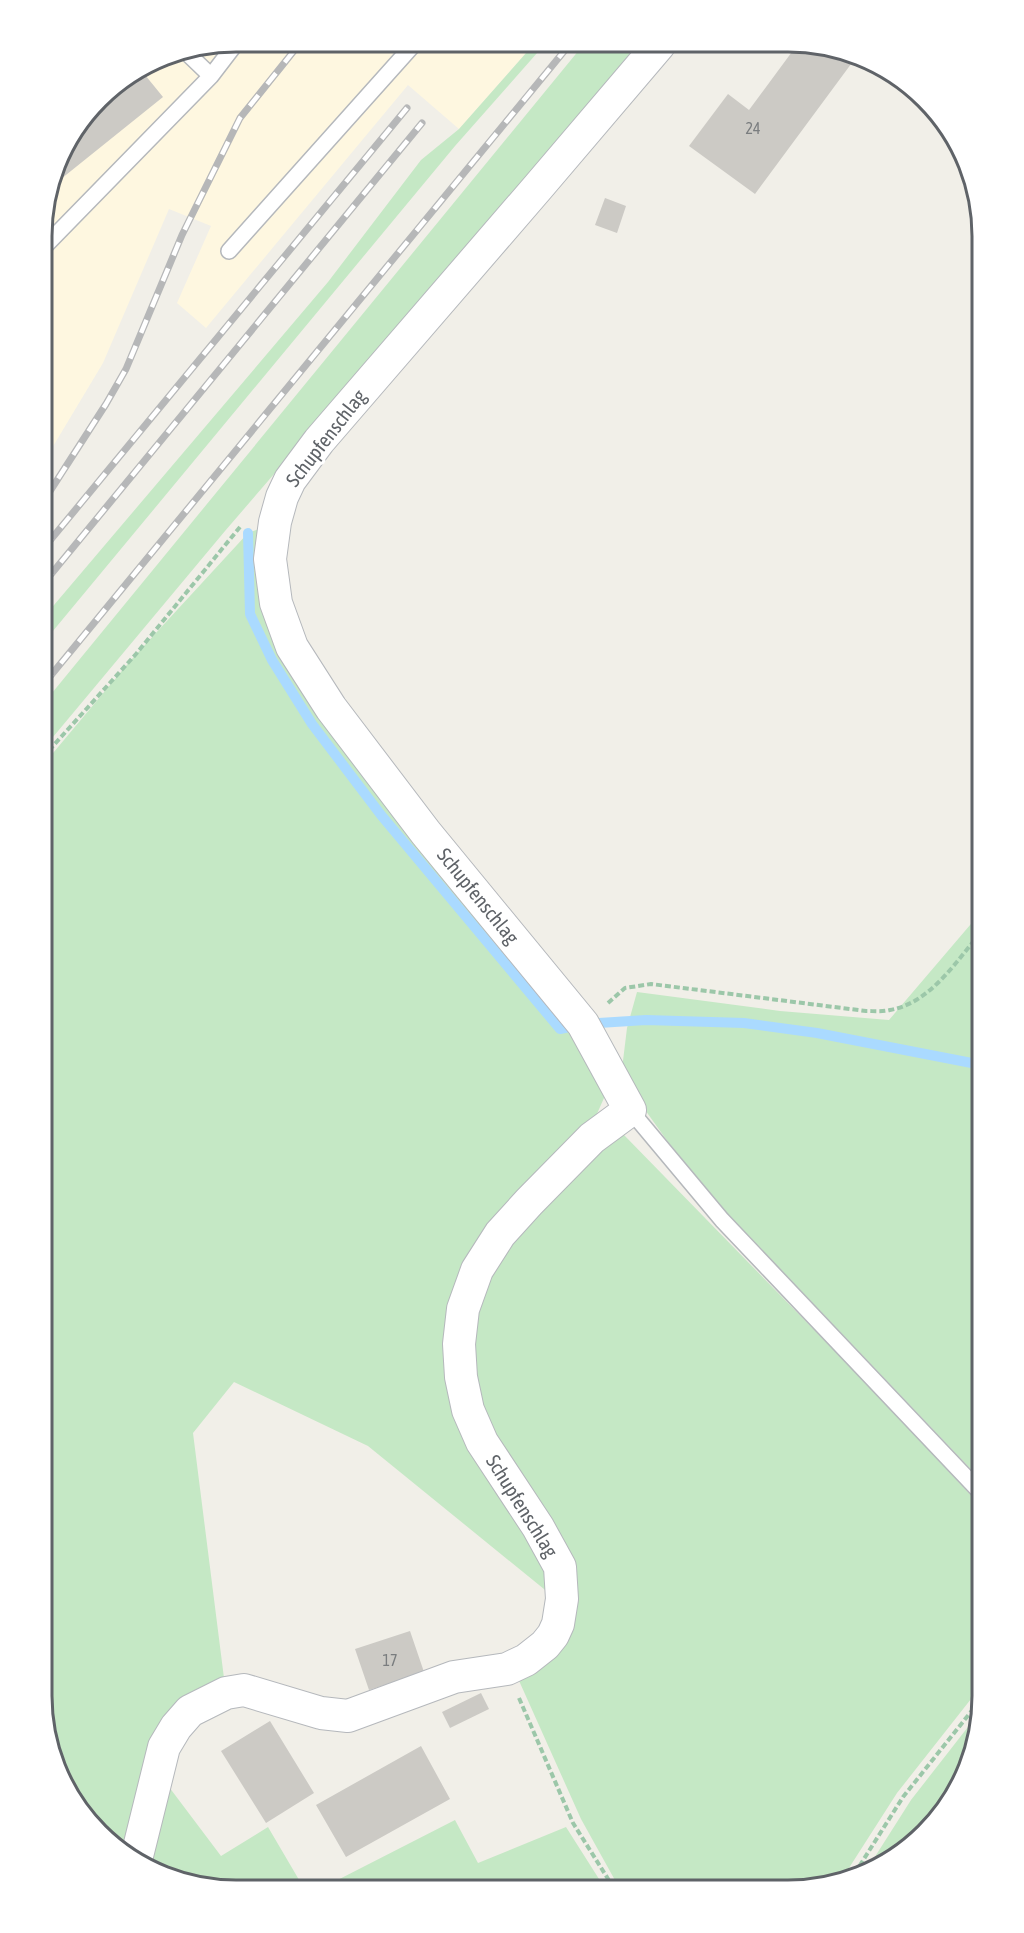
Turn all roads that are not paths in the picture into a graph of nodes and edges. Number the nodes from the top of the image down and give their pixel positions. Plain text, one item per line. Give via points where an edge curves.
1 (407, 52) edge
2 (653, 52) edge
3 (229, 53) edge
4 (192, 58) edge
5 (211, 76) junction
6 (52, 239) edge
7 (229, 251) dead end
8 (630, 1110) junction
9 (971, 1483) edge
10 (138, 1852) edge

1 - 7 lane
2 - 8 street, Schupfenschlag via 319,441 282,497 270,559 276,603 292,647 331,708 426,833 583,1024
3 - 5 lane
4 - 5 lane
5 - 6 lane
8 - 9 lane, Schupfenschlag via 722,1220
8 - 10 street, Schupfenschlag via 592,1138 500,1234 477,1270 464,1309 459,1344 468,1410 482,1442 560,1567 562,1599 553,1635 526,1660 507,1670 454,1677 348,1716 321,1713 244,1690 226,1693 190,1711 164,1747

